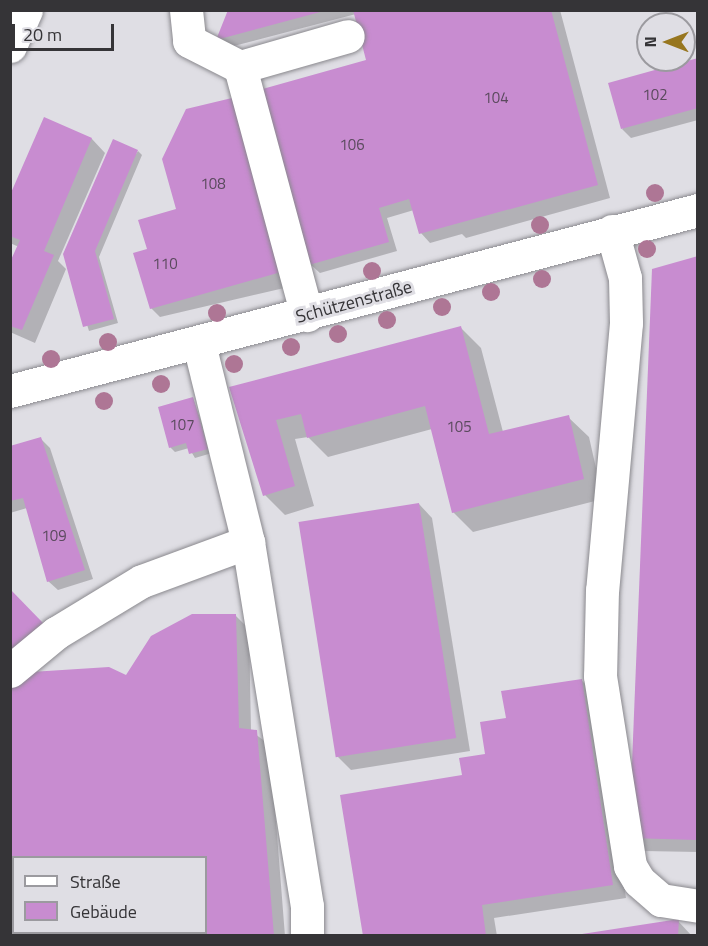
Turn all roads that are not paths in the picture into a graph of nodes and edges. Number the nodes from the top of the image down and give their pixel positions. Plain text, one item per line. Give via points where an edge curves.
1 (26, 10) edge
2 (186, 10) edge
3 (348, 36) dead end
4 (10, 46) edge
5 (240, 67) junction
6 (698, 210) edge
7 (612, 231) junction
8 (308, 315) junction
9 (199, 344) junction
10 (10, 392) edge
11 (248, 542) junction
12 (10, 671) edge
13 (698, 906) edge
14 (307, 936) edge

1 - 4 street
2 - 5 street via 189,41
3 - 5 street
5 - 8 street
6 - 7 street, Schützenstraße
7 - 8 street, Schützenstraße
7 - 13 street via 625,278 626,323 602,590 600,676 630,866 639,881 661,900
8 - 9 street, Schützenstraße
9 - 10 street, Schützenstraße
9 - 11 street
11 - 12 street via 142,581 56,633
11 - 14 street via 308,906

